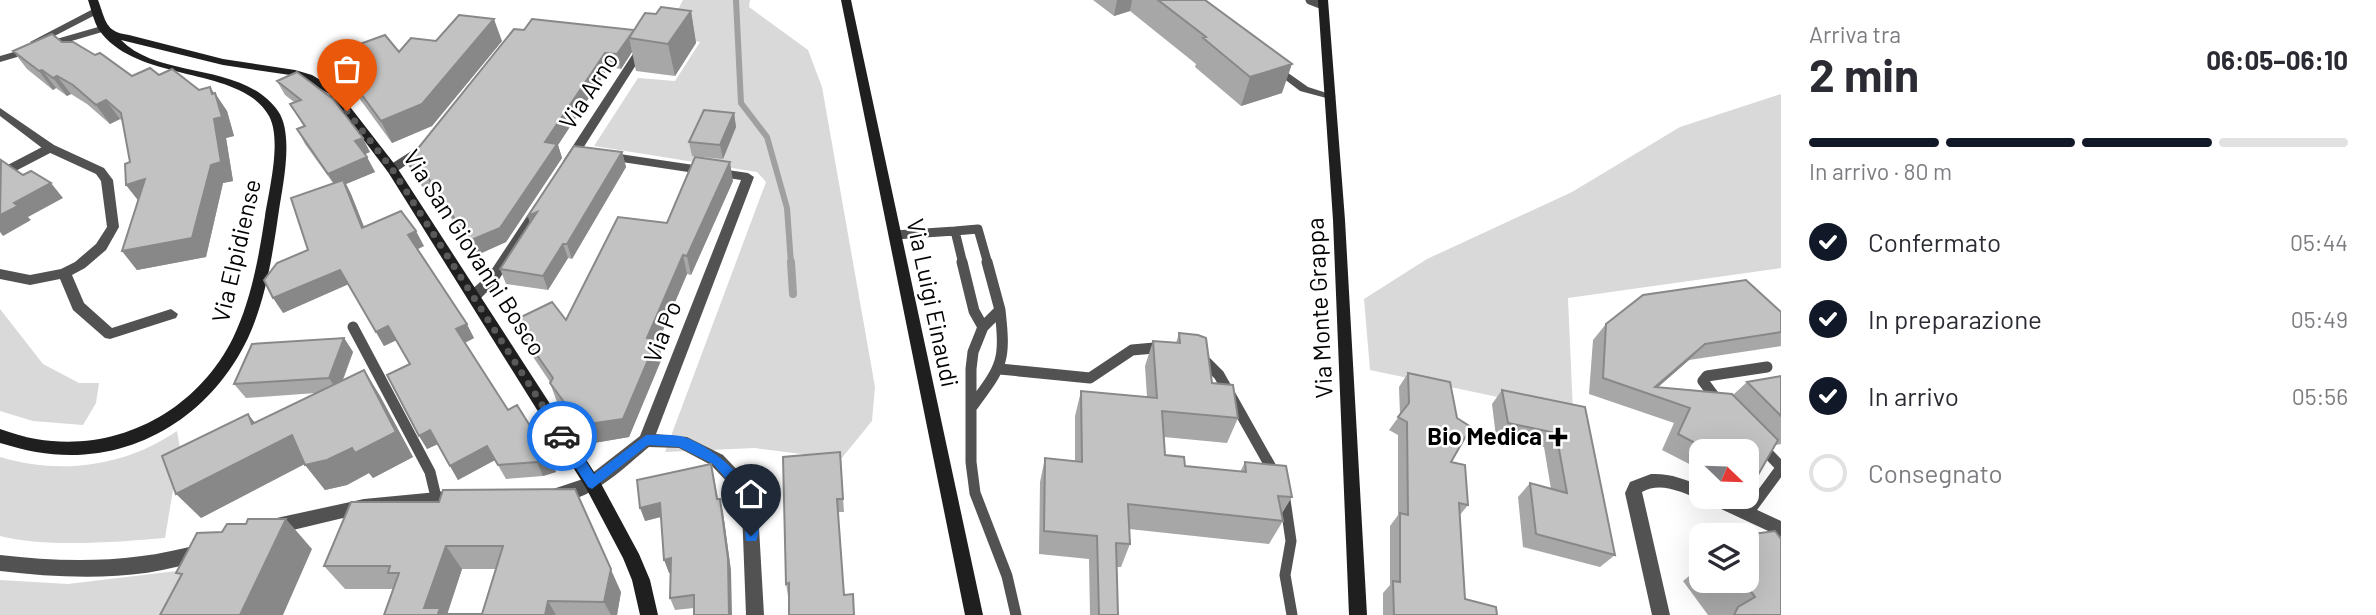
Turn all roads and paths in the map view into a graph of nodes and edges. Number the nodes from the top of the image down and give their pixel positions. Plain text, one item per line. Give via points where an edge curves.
1 (846, 0) edge
2 (1319, 2) edge
3 (94, 5) edge
4 (107, 32) junction
5 (644, 46) edge
6 (4, 57) edge
7 (1265, 60) edge
8 (1330, 96) junction
9 (0, 111) edge
10 (436, 133) edge
11 (50, 148) junction
12 (575, 151) junction
13 (392, 169) junction
14 (0, 174) edge
15 (560, 174) edge
16 (545, 197) edge
17 (955, 231) junction
18 (895, 235) junction
19 (64, 273) junction
20 (0, 274) edge
21 (474, 296) junction
22 (1000, 310) junction
23 (171, 314) dead end
24 (353, 327) dead end
25 (984, 327) junction
26 (1180, 348) edge
27 (1192, 353) edge
28 (1767, 367) dead end
29 (1000, 369) junction
30 (971, 408) junction
31 (1730, 413) edge
32 (0, 436) edge
33 (646, 440) junction
34 (1759, 443) edge
35 (1781, 467) edge
36 (592, 483) junction
37 (1689, 489) edge
38 (543, 495) edge
39 (476, 496) edge
40 (436, 497) junction
41 (1739, 509) edge
42 (1748, 513) junction
43 (1781, 529) edge
44 (255, 531) edge
45 (214, 546) edge
46 (0, 564) edge
47 (649, 615) edge
48 (755, 615) edge
49 (974, 615) edge
50 (1016, 615) edge
51 (1292, 615) edge
52 (1358, 615) edge
53 (1661, 615) edge

1 - 18 street, Via Luigi Einaudi
2 - 8 street, Via Monte Grappa
3 - 4 street
3 - 6 street
4 - 6 street
4 - 13 street, Via San Giovanni Bosco via 223,62 308,77 333,92
4 - 32 street, Via Elpidiense via 120,47 246,92 271,110 281,150 250,311 240,339 214,381 183,411 154,430 114,445 61,450
5 - 12 street, Via Arno
7 - 8 street via 1304,89
8 - 52 street, Via Monte Grappa
9 - 11 street
10 - 13 street via 415,155
11 - 14 lane
11 - 19 street via 100,171 107,180 113,227 101,247
12 - 15 street, Via Arno
12 - 33 street, Via Po via 748,177
13 - 21 street, Via San Giovanni Bosco
16 - 21 street via 493,278
17 - 18 lane
17 - 22 lane via 978,229
17 - 25 lane via 974,311
18 - 49 street, Via Luigi Einaudi
19 - 20 street via 30,280
19 - 23 street via 78,306 110,334
21 - 36 street, Via San Giovanni Bosco
22 - 25 lane
22 - 29 lane
24 - 40 lane via 430,472
25 - 30 lane via 971,369
26 - 29 lane via 1140,345 1090,378
27 - 51 lane via 1204,358 1219,375 1284,493 1291,541 1285,575
28 - 31 lane via 1707,376 1703,381 1706,388
29 - 30 lane
30 - 50 lane via 975,493 1007,576
33 - 36 street
33 - 48 street via 681,442 717,460 737,481 750,510
34 - 35 lane
35 - 42 lane
36 - 38 street via 575,491
36 - 47 street, Via San Giovanni Bosco via 630,554
37 - 53 street via 1648,481 1633,494
39 - 40 street
40 - 44 street via 364,506
41 - 42 street
42 - 43 street
45 - 46 street via 172,560 75,570

